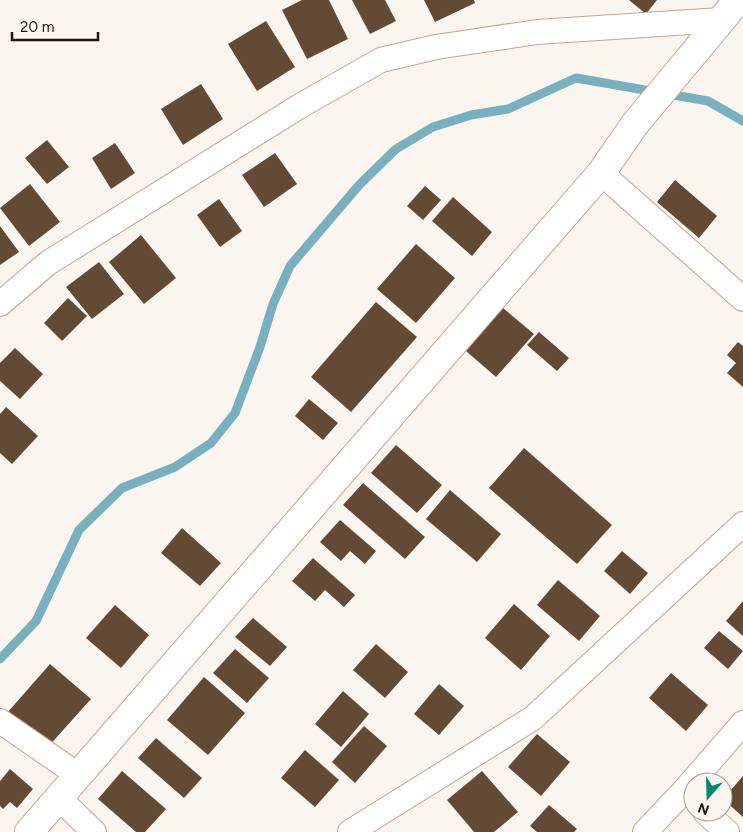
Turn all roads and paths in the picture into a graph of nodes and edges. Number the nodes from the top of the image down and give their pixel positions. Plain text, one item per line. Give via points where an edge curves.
1 (729, 10) edge
2 (601, 173) junction
3 (743, 299) edge
4 (0, 304) edge
5 (743, 524) edge
6 (0, 721) edge
7 (743, 722) edge
8 (706, 772) edge
9 (78, 775) junction
10 (59, 798) junction
11 (683, 801) edge
12 (716, 822) edge
13 (29, 832) edge
14 (94, 832) edge
15 (350, 832) edge
16 (645, 832) edge
17 (728, 832) edge

1 - 2 street via 635,124
1 - 4 street via 537,32 436,47 381,60 300,106 48,263
2 - 3 street
2 - 9 street
5 - 15 street via 533,718
6 - 9 street
7 - 8 street
9 - 10 street
10 - 13 street
10 - 14 street
11 - 16 street
12 - 17 street

